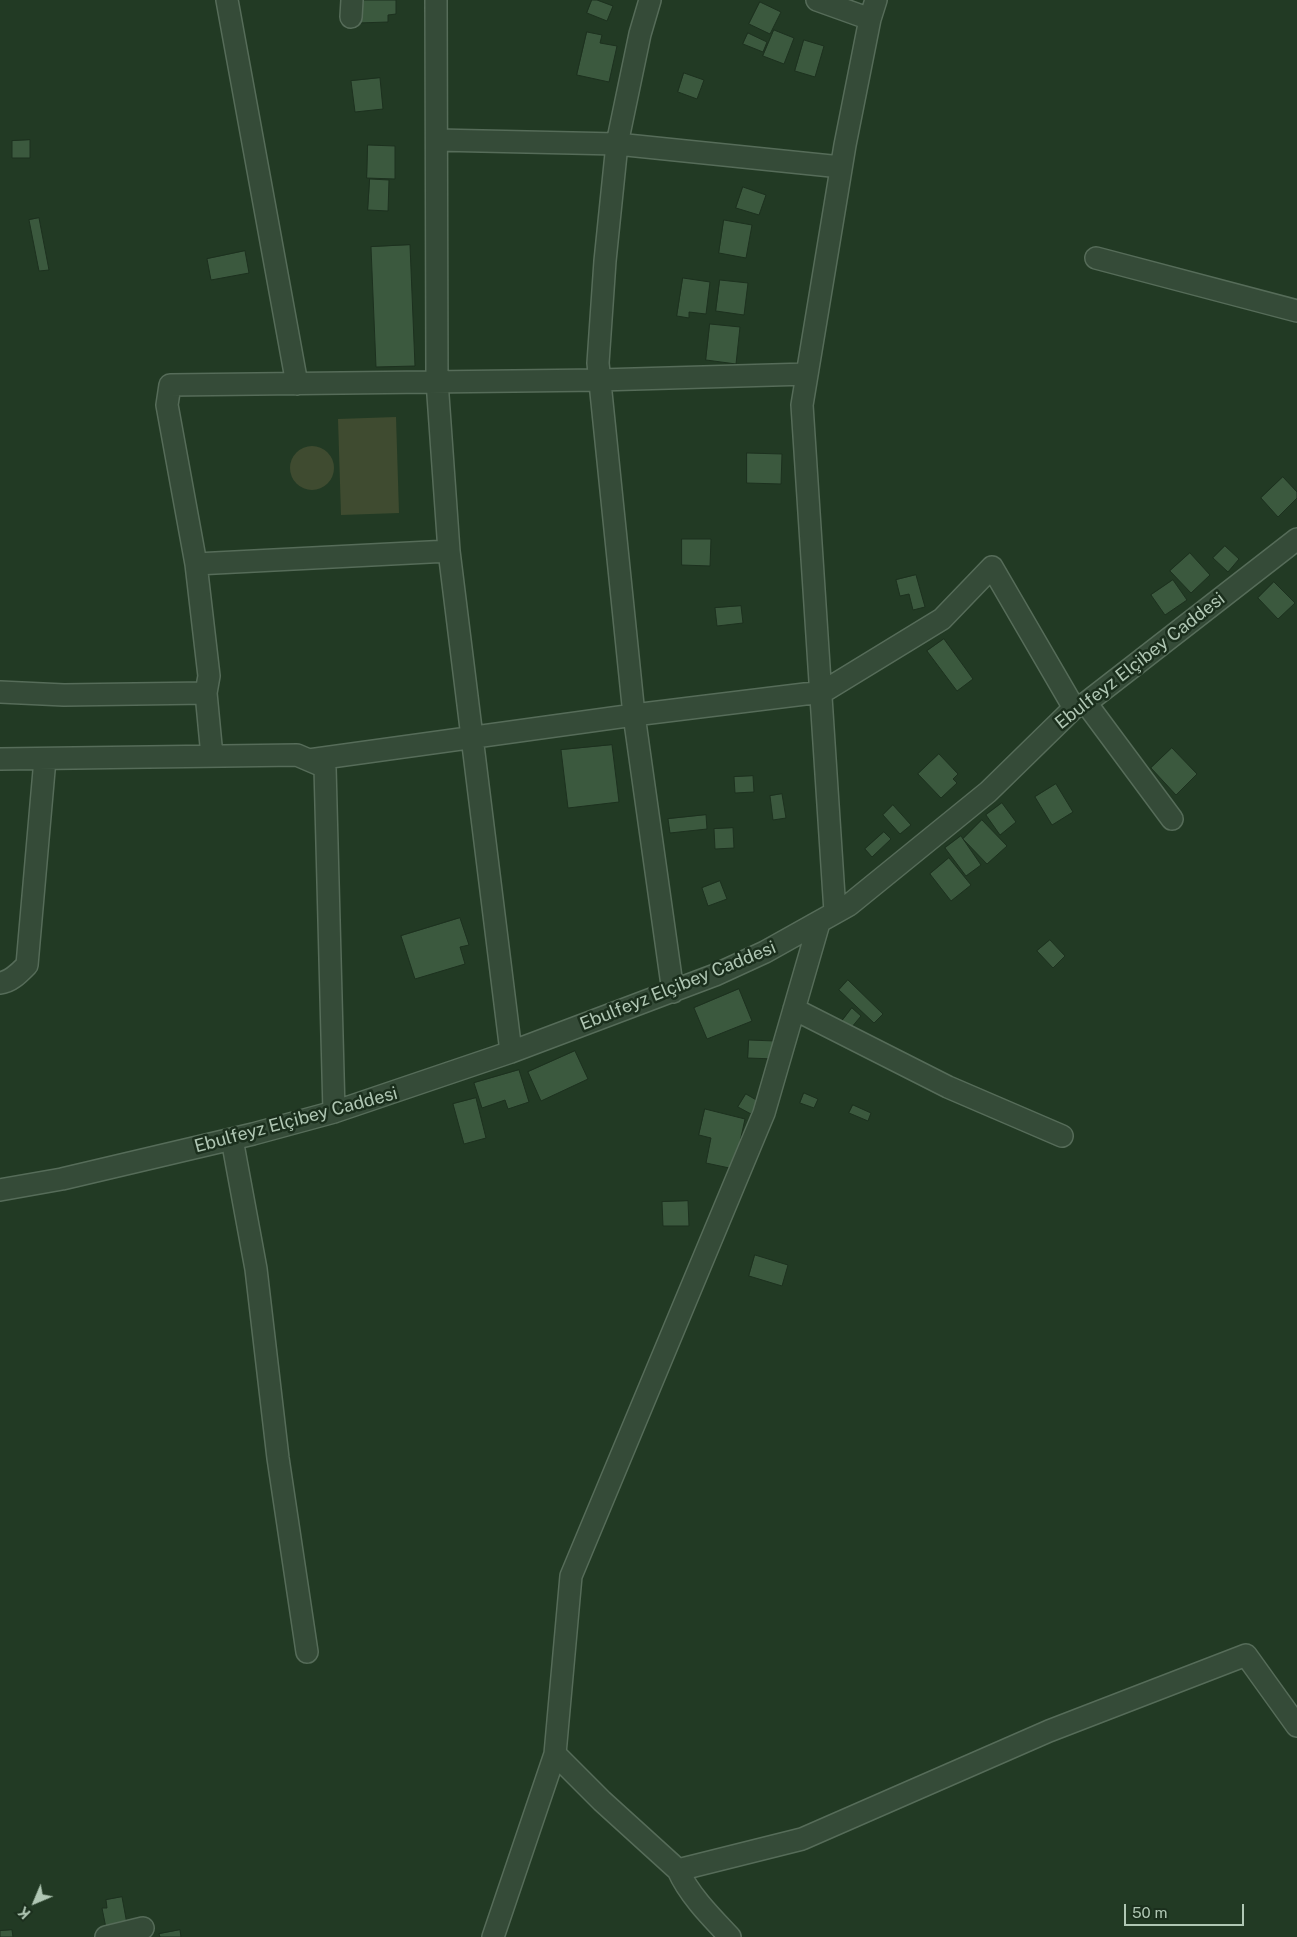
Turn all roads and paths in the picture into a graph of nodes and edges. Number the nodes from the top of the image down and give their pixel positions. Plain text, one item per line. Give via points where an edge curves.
1 (227, 0) edge
2 (436, 0) edge
3 (650, 0) edge
4 (817, 0) edge
5 (873, 10) edge
6 (437, 140) junction
7 (617, 144) junction
8 (841, 168) junction
9 (1096, 258) dead end
10 (1297, 311) edge
11 (807, 374) junction
12 (600, 380) junction
13 (437, 381) junction
14 (297, 384) junction
15 (1297, 539) edge
16 (449, 551) junction
17 (196, 564) junction
18 (0, 692) edge
19 (206, 693) junction
20 (821, 693) junction
21 (1080, 706) junction
22 (634, 715) junction
23 (471, 738) junction
24 (212, 756) junction
25 (0, 759) edge
26 (45, 759) junction
27 (309, 760) junction
28 (1172, 819) dead end
29 (827, 917) junction
30 (0, 983) edge
31 (673, 992) junction
32 (794, 1008) junction
33 (511, 1052) junction
34 (334, 1112) junction
35 (1062, 1136) dead end
36 (232, 1139) junction
37 (0, 1190) edge
38 (307, 1652) dead end
39 (1297, 1726) edge
40 (555, 1754) junction
41 (678, 1870) junction
42 (143, 1928) dead end
43 (106, 1937) edge
44 (493, 1937) edge
45 (730, 1937) edge

1 - 14 street
2 - 6 street
3 - 7 street
4 - 5 street
5 - 8 street
6 - 7 street
6 - 13 street
7 - 8 street
7 - 12 street via 605,261 598,363
8 - 11 street
9 - 10 street
11 - 12 street
11 - 20 street via 802,405
12 - 13 street
12 - 22 street
13 - 14 street
13 - 16 street
14 - 17 street via 170,385 167,405
15 - 21 street, Ebulfeyz Elçibey Caddesi
16 - 17 street
16 - 23 street
17 - 19 street via 209,676
18 - 19 street via 64,695
19 - 24 street
20 - 21 street via 942,619 992,567
20 - 22 street
20 - 29 street
21 - 28 street
21 - 29 street, Ebulfeyz Elçibey Caddesi via 988,792 849,905
22 - 23 street
22 - 31 street
23 - 27 street
23 - 33 street
24 - 26 street
24 - 27 street via 297,755
25 - 26 street
26 - 30 street via 28,965
27 - 34 street via 325,767
29 - 31 street, Ebulfeyz Elçibey Caddesi via 765,952
29 - 32 street
31 - 33 street, Ebulfeyz Elçibey Caddesi
32 - 35 street via 948,1086
32 - 40 street via 764,1113 571,1576
33 - 34 street, Ebulfeyz Elçibey Caddesi
34 - 36 street, Ebulfeyz Elçibey Caddesi
36 - 37 street, Ebulfeyz Elçibey Caddesi via 62,1179
36 - 38 street via 256,1269 278,1458
39 - 41 street via 1246,1655 1049,1731 802,1839
40 - 41 street via 602,1802
40 - 44 street
41 - 45 street via 710,1917
42 - 43 street

